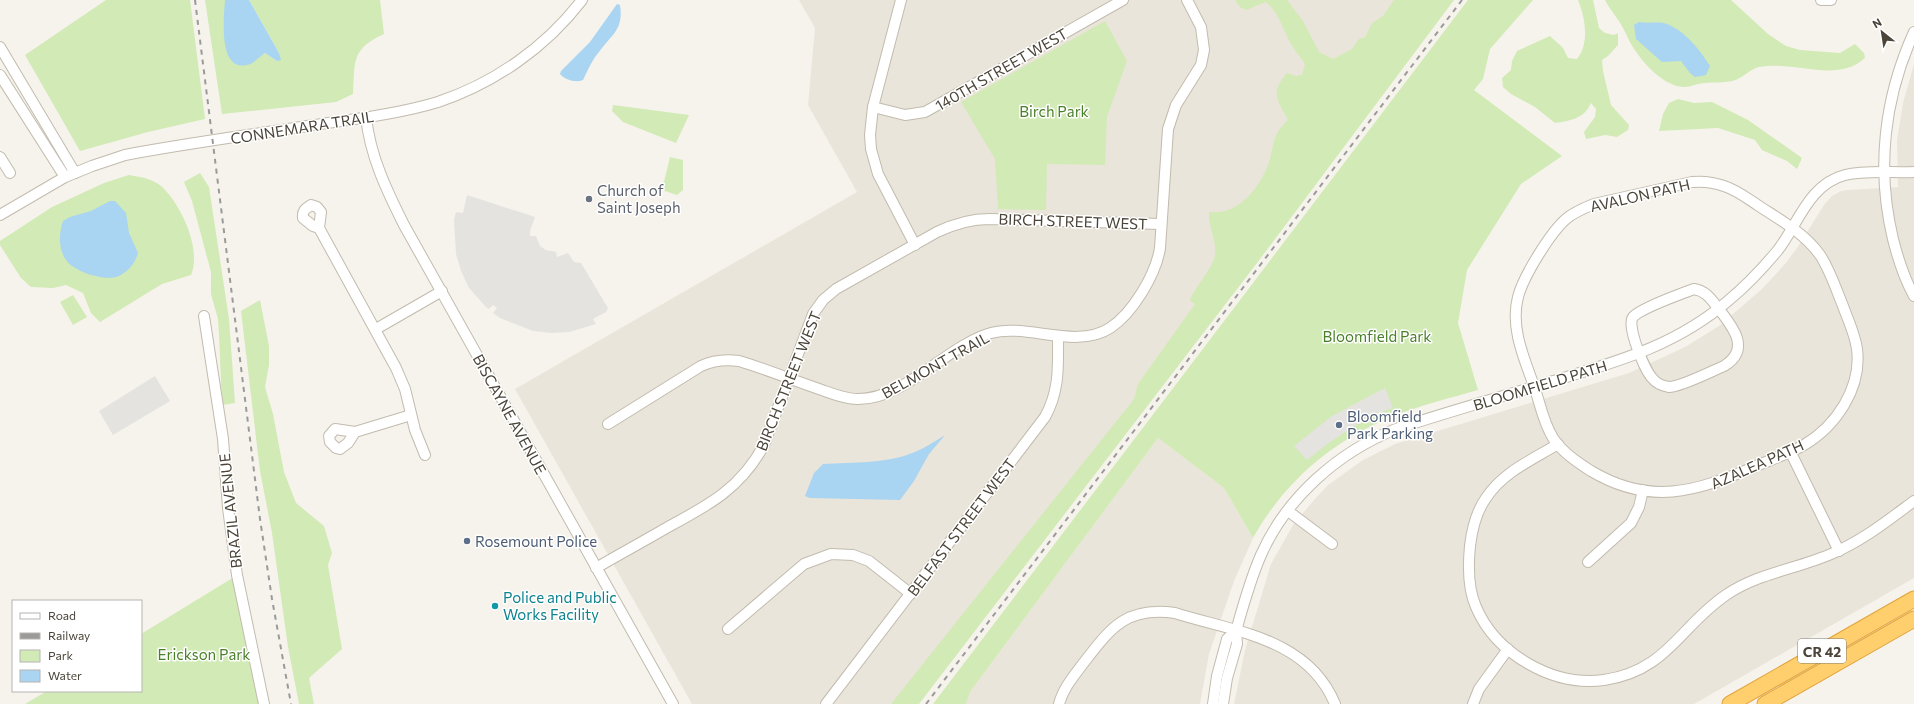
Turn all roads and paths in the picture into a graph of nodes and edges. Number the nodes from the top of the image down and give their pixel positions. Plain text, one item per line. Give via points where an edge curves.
1 (582, 0) edge
2 (901, 0) edge
3 (1123, 0) edge
4 (1187, 0) edge
5 (1821, 0) edge
6 (1831, 0) edge
7 (1914, 32) edge
8 (0, 47) edge
9 (0, 75) edge
10 (873, 107) junction
11 (366, 117) junction
12 (0, 157) edge
13 (75, 172) junction
14 (1914, 172) edge
15 (10, 173) dead end
16 (1883, 173) junction
17 (65, 177) junction
18 (0, 215) edge
19 (1161, 224) junction
20 (319, 228) dead end
21 (1793, 228) junction
22 (915, 245) junction
23 (442, 291) junction
24 (1914, 296) edge
25 (1718, 309) junction
26 (204, 316) dead end
27 (376, 329) junction
28 (1058, 336) junction
29 (1640, 354) junction
30 (789, 379) junction
31 (1534, 387) junction
32 (411, 415) junction
33 (608, 424) dead end
34 (354, 432) dead end
35 (1558, 444) junction
36 (1790, 451) junction
37 (425, 455) dead end
38 (1643, 490) junction
39 (1914, 501) edge
40 (1288, 511) junction
41 (1332, 544) dead end
42 (1839, 551) junction
43 (1588, 562) dead end
44 (596, 568) junction
45 (911, 594) junction
46 (1914, 599) edge
47 (1914, 618) edge
48 (728, 629) dead end
49 (1236, 631) junction
50 (1508, 649) junction
51 (264, 704) edge
52 (673, 704) edge
53 (826, 704) edge
54 (1059, 704) edge
55 (1212, 704) edge
56 (1223, 704) edge
57 (1335, 704) edge
58 (1473, 704) edge
59 (1730, 704) edge
60 (1765, 704) edge

1 - 11 street, CONNEMARA TRAIL via 546,40 491,79 438,102
2 - 10 street
3 - 10 street, 140TH STREET WEST via 925,112 905,115
4 - 19 street, BELMONT TRAIL via 1201,27 1204,50 1198,72 1176,105 1168,129
5 - 6 street
7 - 16 street via 1892,94 1886,128
8 - 13 street
9 - 17 street
10 - 22 street via 870,135 874,162 883,186
11 - 13 street, CONNEMARA TRAIL via 150,150
11 - 23 street, BISCAYNE AVENUE via 372,153 389,195
12 - 15 street
13 - 17 street, CONNEMARA TRAIL
14 - 16 street, BLOOMFIELD PATH
16 - 21 street, BLOOMFIELD PATH via 1845,175 1823,185 1812,196
16 - 24 street via 1888,218 1895,246
17 - 18 street, CONNEMARA TRAIL
19 - 22 street, BIRCH STREET WEST via 978,219 948,227
19 - 28 street, BELMONT TRAIL via 1160,248 1155,268 1144,290 1121,319 1107,330 1092,335
20 - 27 street
21 - 25 street, BLOOMFIELD PATH via 1758,272
21 - 31 street, AVALON PATH via 1734,190 1704,182 1684,183 1594,204 1576,212 1553,233 1524,280 1516,303 1516,328
21 - 36 street, AZALEA PATH via 1811,245 1827,268 1852,327 1858,359 1854,384 1836,417 1813,439
22 - 30 street, BIRCH STREET WEST via 836,289 820,303 810,322
23 - 27 street
23 - 44 street, BISCAYNE AVENUE
25 - 29 street, BLOOMFIELD PATH via 1680,334
25 - 29 street via 1706,293 1694,289 1637,313 1630,328
25 - 29 street via 1733,327 1738,340 1737,352 1724,366 1668,387 1652,379
26 - 51 street, BRAZIL AVENUE via 223,439 228,508 237,575
27 - 32 street via 401,378
28 - 30 street, BELMONT TRAIL via 1008,331 992,333 973,340 888,393 872,398 848,398
28 - 45 street, BELFAST STREET WEST via 1058,379 1049,409
29 - 31 street, BLOOMFIELD PATH
30 - 33 street, BELMONT TRAIL via 739,361 716,361 701,366
30 - 44 street, BIRCH STREET WEST via 764,445 754,463 738,482 715,501
31 - 35 street, AZALEA PATH via 1548,428
31 - 40 street, BLOOMFIELD PATH via 1378,437 1328,470
32 - 34 street
32 - 37 street
35 - 38 street, AZALEA PATH via 1600,476
35 - 50 street via 1518,467 1500,481 1485,499 1474,525 1469,566 1472,596 1488,628
36 - 38 street, AZALEA PATH via 1704,487 1671,492
36 - 42 street
38 - 43 street via 1639,507 1631,523
39 - 42 street via 1872,532
40 - 41 street
40 - 49 street, BLOOMFIELD PATH via 1260,556
42 - 50 street via 1761,577 1737,588 1707,609 1661,656 1646,666 1624,675 1597,680 1569,678 1541,670
44 - 52 street, BISCAYNE AVENUE
45 - 48 street via 869,561 853,555 831,554 804,564
45 - 53 street, BELFAST STREET WEST
46 - 59 highway, CR 42
47 - 60 highway, CR 42
49 - 54 street via 1175,613 1152,611 1134,616 1106,634 1067,685
49 - 55 street, BLOOMFIELD PATH via 1227,640
49 - 56 street, BLOOMFIELD PATH via 1237,644 1227,678
49 - 57 street via 1270,641 1297,656 1318,676
50 - 58 street via 1479,689

